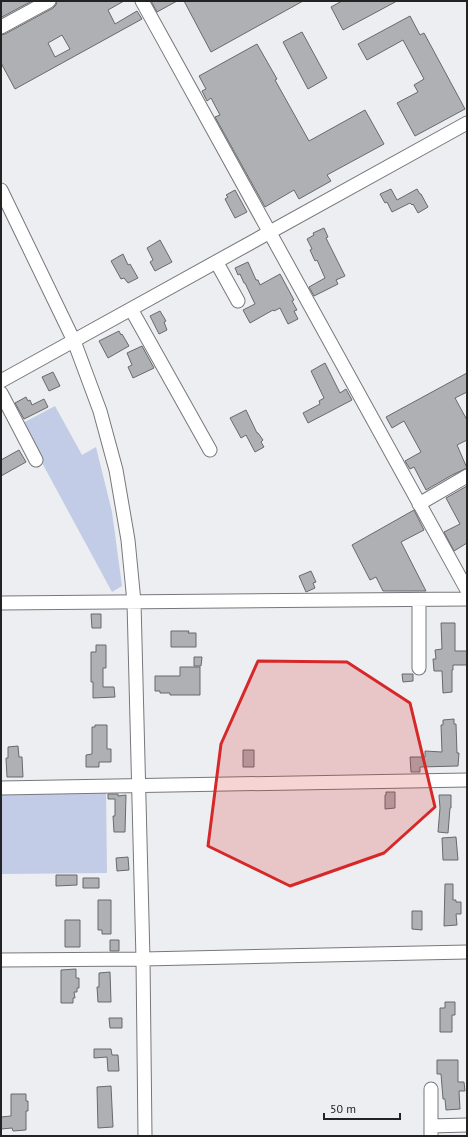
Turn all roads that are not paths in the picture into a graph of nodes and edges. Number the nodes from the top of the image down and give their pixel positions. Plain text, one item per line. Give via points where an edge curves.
1 (49, 1) edge
2 (142, 1) edge
3 (1, 27) edge
4 (467, 123) edge
5 (1, 190) edge
6 (269, 233) junction
7 (217, 263) junction
8 (238, 301) dead end
9 (131, 309) junction
10 (74, 341) junction
11 (1, 382) edge
12 (1, 393) edge
13 (210, 450) dead end
14 (36, 460) dead end
15 (467, 476) edge
16 (419, 504) junction
17 (467, 590) edge
18 (467, 599) edge
19 (419, 600) junction
20 (134, 602) junction
21 (1, 604) edge
22 (419, 668) dead end
23 (467, 780) edge
24 (139, 785) junction
25 (1, 788) edge
26 (467, 952) edge
27 (143, 958) junction
28 (1, 960) edge
29 (431, 1089) dead end
30 (467, 1126) edge
31 (431, 1131) edge
32 (145, 1136) edge

1 - 3 street
2 - 6 street
4 - 6 street
5 - 10 street
6 - 7 street
6 - 16 street
7 - 8 street
7 - 9 street
9 - 10 street
9 - 13 street
10 - 11 street
10 - 20 street via 100,411 116,470 128,540
12 - 14 street
15 - 16 street
16 - 17 street
18 - 19 street
19 - 20 street
19 - 22 street
20 - 21 street
20 - 24 street
23 - 24 street
24 - 25 street
24 - 27 street
26 - 27 street
27 - 28 street
27 - 32 street
29 - 31 street
30 - 31 street

